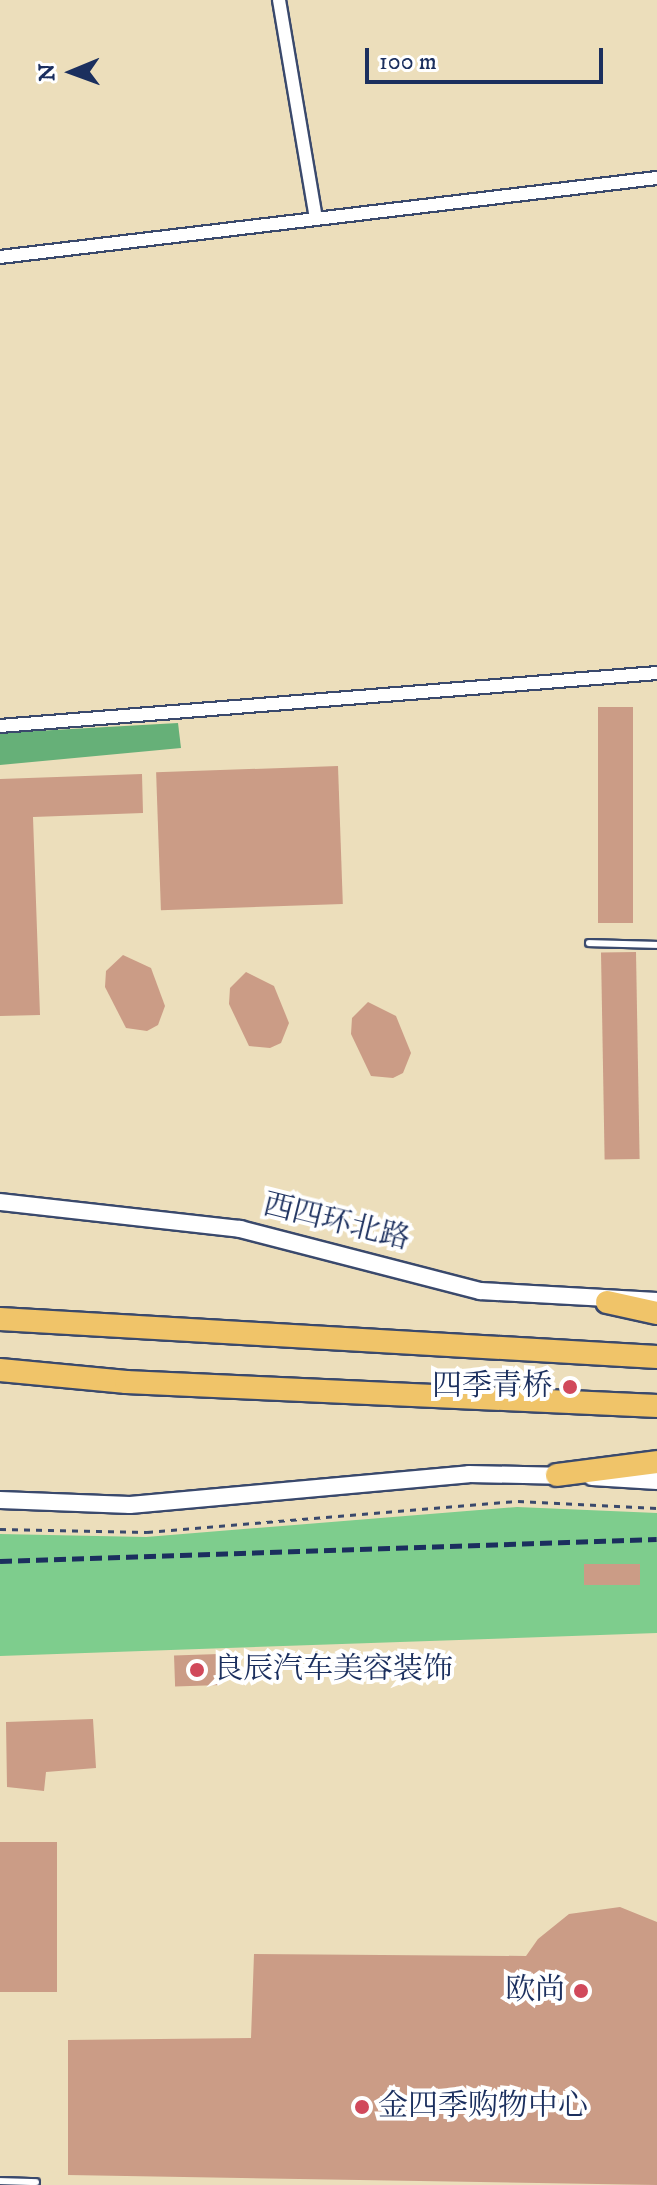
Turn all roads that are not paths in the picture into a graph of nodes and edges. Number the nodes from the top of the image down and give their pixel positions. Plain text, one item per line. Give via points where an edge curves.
1 (279, 0) edge
2 (657, 178) edge
3 (316, 218) junction
4 (0, 257) edge
5 (657, 673) edge
6 (0, 726) edge
7 (589, 943) dead end
8 (657, 945) edge
9 (0, 1202) edge
10 (657, 1301) edge
11 (607, 1302) junction
12 (657, 1313) edge
13 (0, 1319) edge
14 (657, 1357) edge
15 (0, 1370) edge
16 (657, 1406) edge
17 (657, 1462) edge
18 (557, 1475) junction
19 (657, 1481) edge
20 (0, 1500) edge
21 (0, 2181) edge
22 (36, 2182) dead end

1 - 3 street
2 - 3 street
3 - 4 street
5 - 6 street
7 - 8 lane
9 - 11 street, 西四环北路 via 240,1229 480,1291
10 - 11 street, 西四环北路
11 - 12 highway
13 - 14 highway
15 - 16 highway via 126,1382
17 - 18 highway
18 - 19 street
18 - 20 street via 469,1474 130,1505
21 - 22 lane

